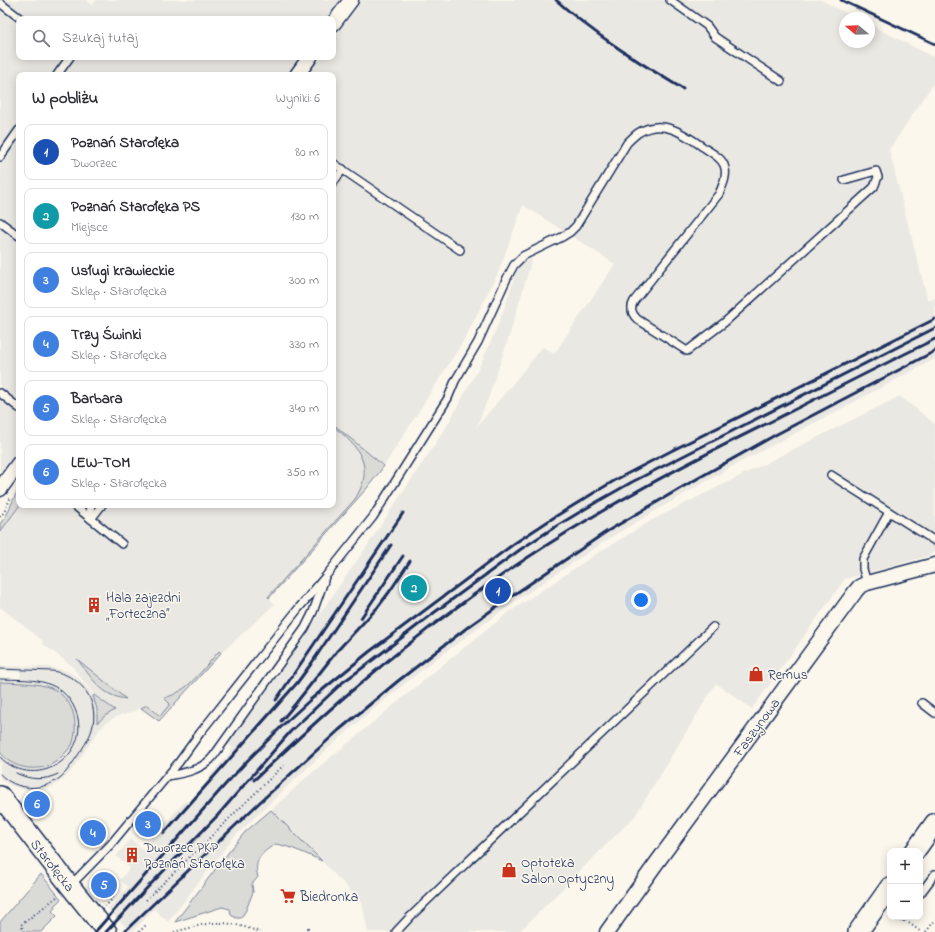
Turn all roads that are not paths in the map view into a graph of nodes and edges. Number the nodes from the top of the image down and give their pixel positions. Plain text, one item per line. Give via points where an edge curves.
1 (351, 0) edge
2 (670, 0) edge
3 (0, 3) edge
4 (17, 16) edge
5 (336, 20) edge
6 (68, 60) edge
7 (308, 60) edge
8 (59, 72) edge
9 (299, 72) edge
10 (781, 82) dead end
11 (16, 134) edge
12 (0, 157) edge
13 (336, 165) edge
14 (343, 169) junction
15 (336, 179) edge
16 (844, 180) dead end
17 (0, 222) edge
18 (16, 234) edge
19 (460, 250) dead end
20 (0, 393) edge
21 (16, 406) edge
22 (16, 469) edge
23 (831, 476) dead end
24 (6, 491) edge
25 (78, 508) edge
26 (91, 508) edge
27 (99, 508) edge
28 (889, 512) junction
29 (90, 518) junction
30 (935, 541) edge
31 (122, 544) dead end
32 (935, 565) edge
33 (325, 577) junction
34 (867, 583) junction
35 (713, 627) dead end
36 (922, 703) dead end
37 (935, 713) edge
38 (168, 776) junction
39 (0, 796) edge
40 (935, 824) edge
41 (918, 848) edge
42 (935, 874) edge
43 (70, 886) junction
44 (923, 890) edge
45 (887, 891) edge
46 (860, 931) edge
47 (107, 932) edge
48 (396, 932) edge
49 (607, 932) edge

1 - 5 street
2 - 10 lane via 708,26 715,37
3 - 4 lane
6 - 8 lane
7 - 9 street
11 - 12 lane
13 - 14 lane
14 - 15 lane
14 - 19 lane
16 - 33 lane via 876,171 878,177 874,187 725,322 687,352 637,319 632,313 632,306 720,194 726,172 724,164 717,157 673,129 651,127 637,134 627,143 576,226 562,238 523,256 514,265 448,398 373,517
17 - 18 lane
20 - 21 lane
22 - 24 street
23 - 28 lane
25 - 29 lane
26 - 29 lane
27 - 29 lane
28 - 30 lane
28 - 34 lane via 863,559
29 - 31 lane
32 - 34 street, Faszynowa
33 - 38 lane
33 - 38 lane via 305,628 216,753 194,770
34 - 49 street, Faszynowa via 850,597
35 - 48 lane
36 - 37 lane
38 - 43 lane via 111,844
39 - 43 street, Starołęcka
40 - 41 street
42 - 44 lane
43 - 47 street, Starołęcka
45 - 46 street

